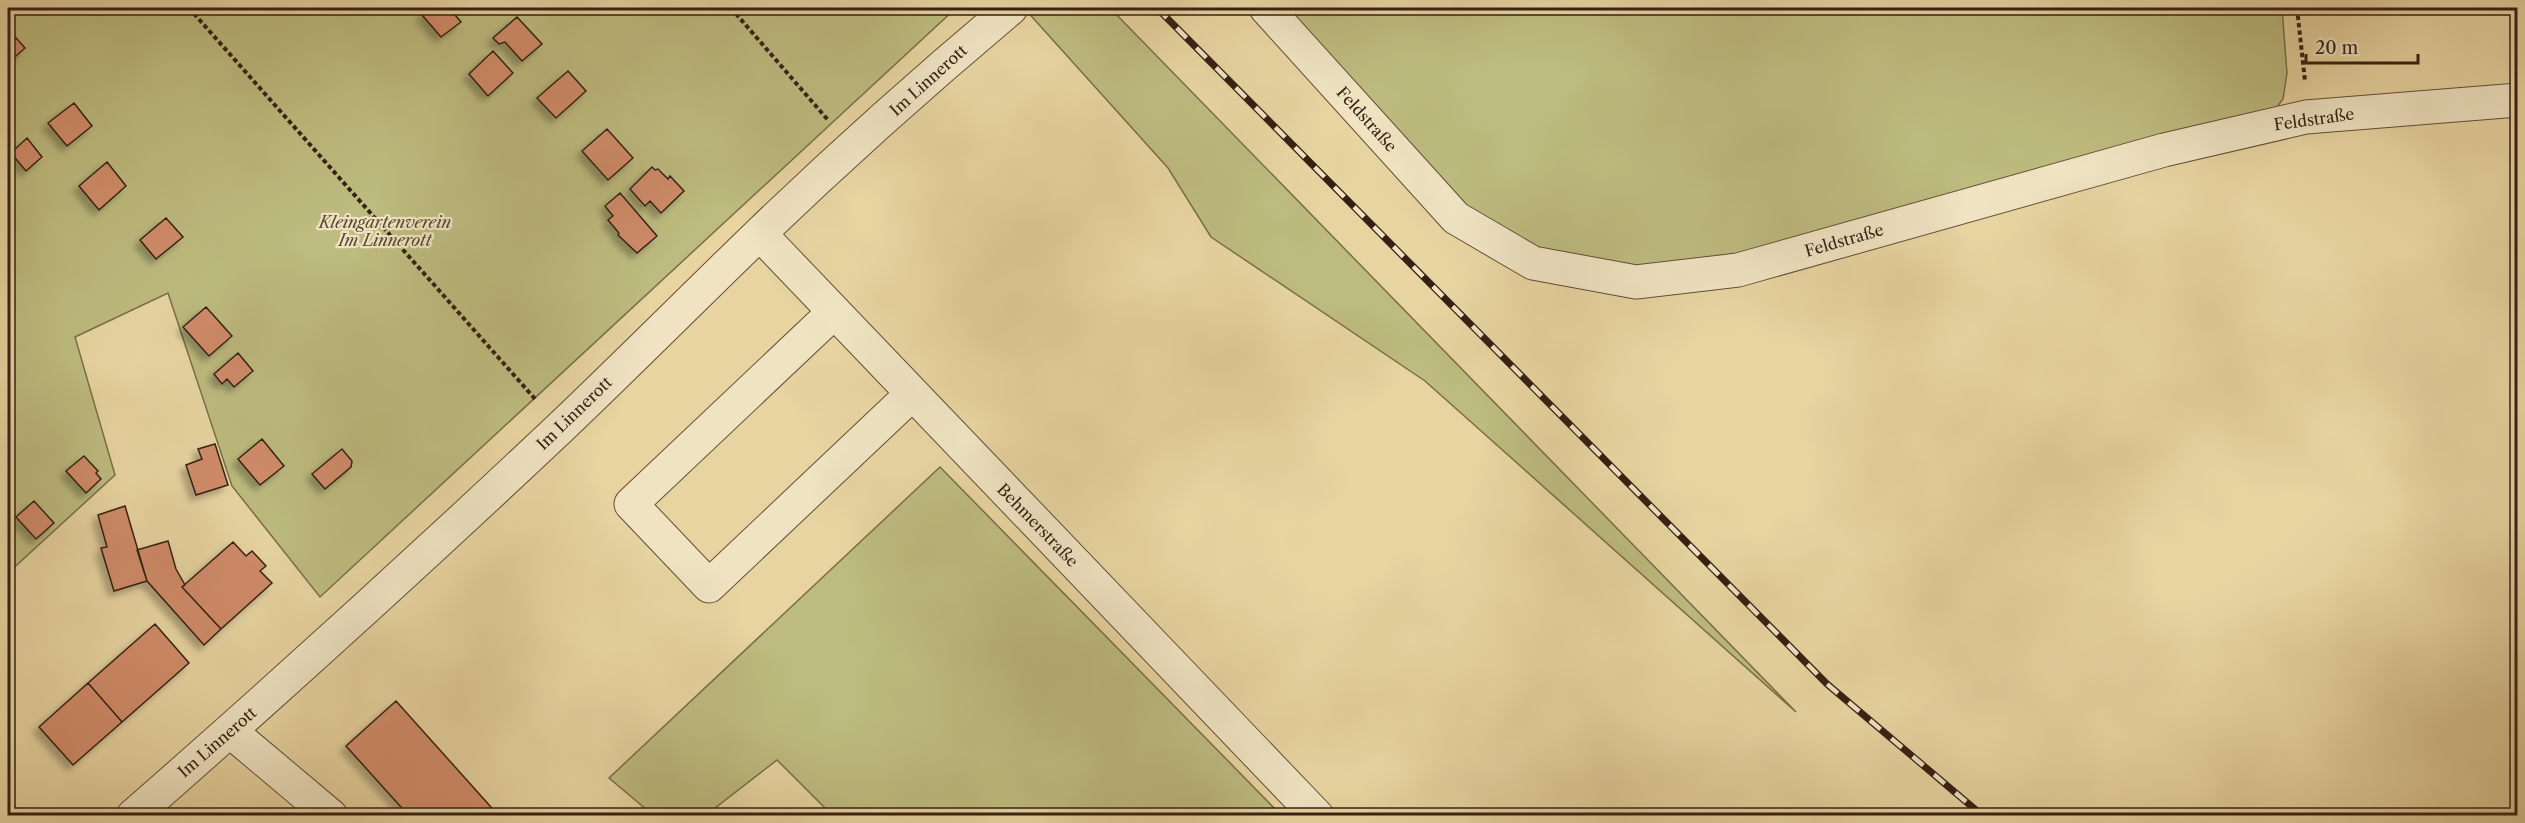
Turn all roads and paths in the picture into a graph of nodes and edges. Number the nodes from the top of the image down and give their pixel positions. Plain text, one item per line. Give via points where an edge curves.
1 (189, 8) edge
2 (731, 8) edge
3 (1011, 8) edge
4 (1266, 8) edge
5 (2297, 8) edge
6 (2517, 100) edge
7 (2307, 117) junction
8 (852, 148) junction
9 (760, 234) junction
10 (833, 313) junction
11 (912, 394) junction
12 (560, 428) junction
13 (230, 730) junction
14 (134, 816) edge
15 (331, 816) edge
16 (1317, 816) edge

1 - 12 path
2 - 8 path
3 - 8 street, Im Linnerott
4 - 7 street, Feldstraße via 1456,218 1533,263 1636,282 1738,270 2164,150
5 - 7 path via 2305,62
6 - 7 street, Feldstraße
8 - 9 street, Im Linnerott
9 - 10 street, Behmerstraße
9 - 12 street, Im Linnerott
10 - 11 street, Behmerstraße
10 - 11 street via 631,504 709,586
11 - 16 street, Behmerstraße
12 - 13 street, Im Linnerott
13 - 14 street, Im Linnerott
13 - 15 street

